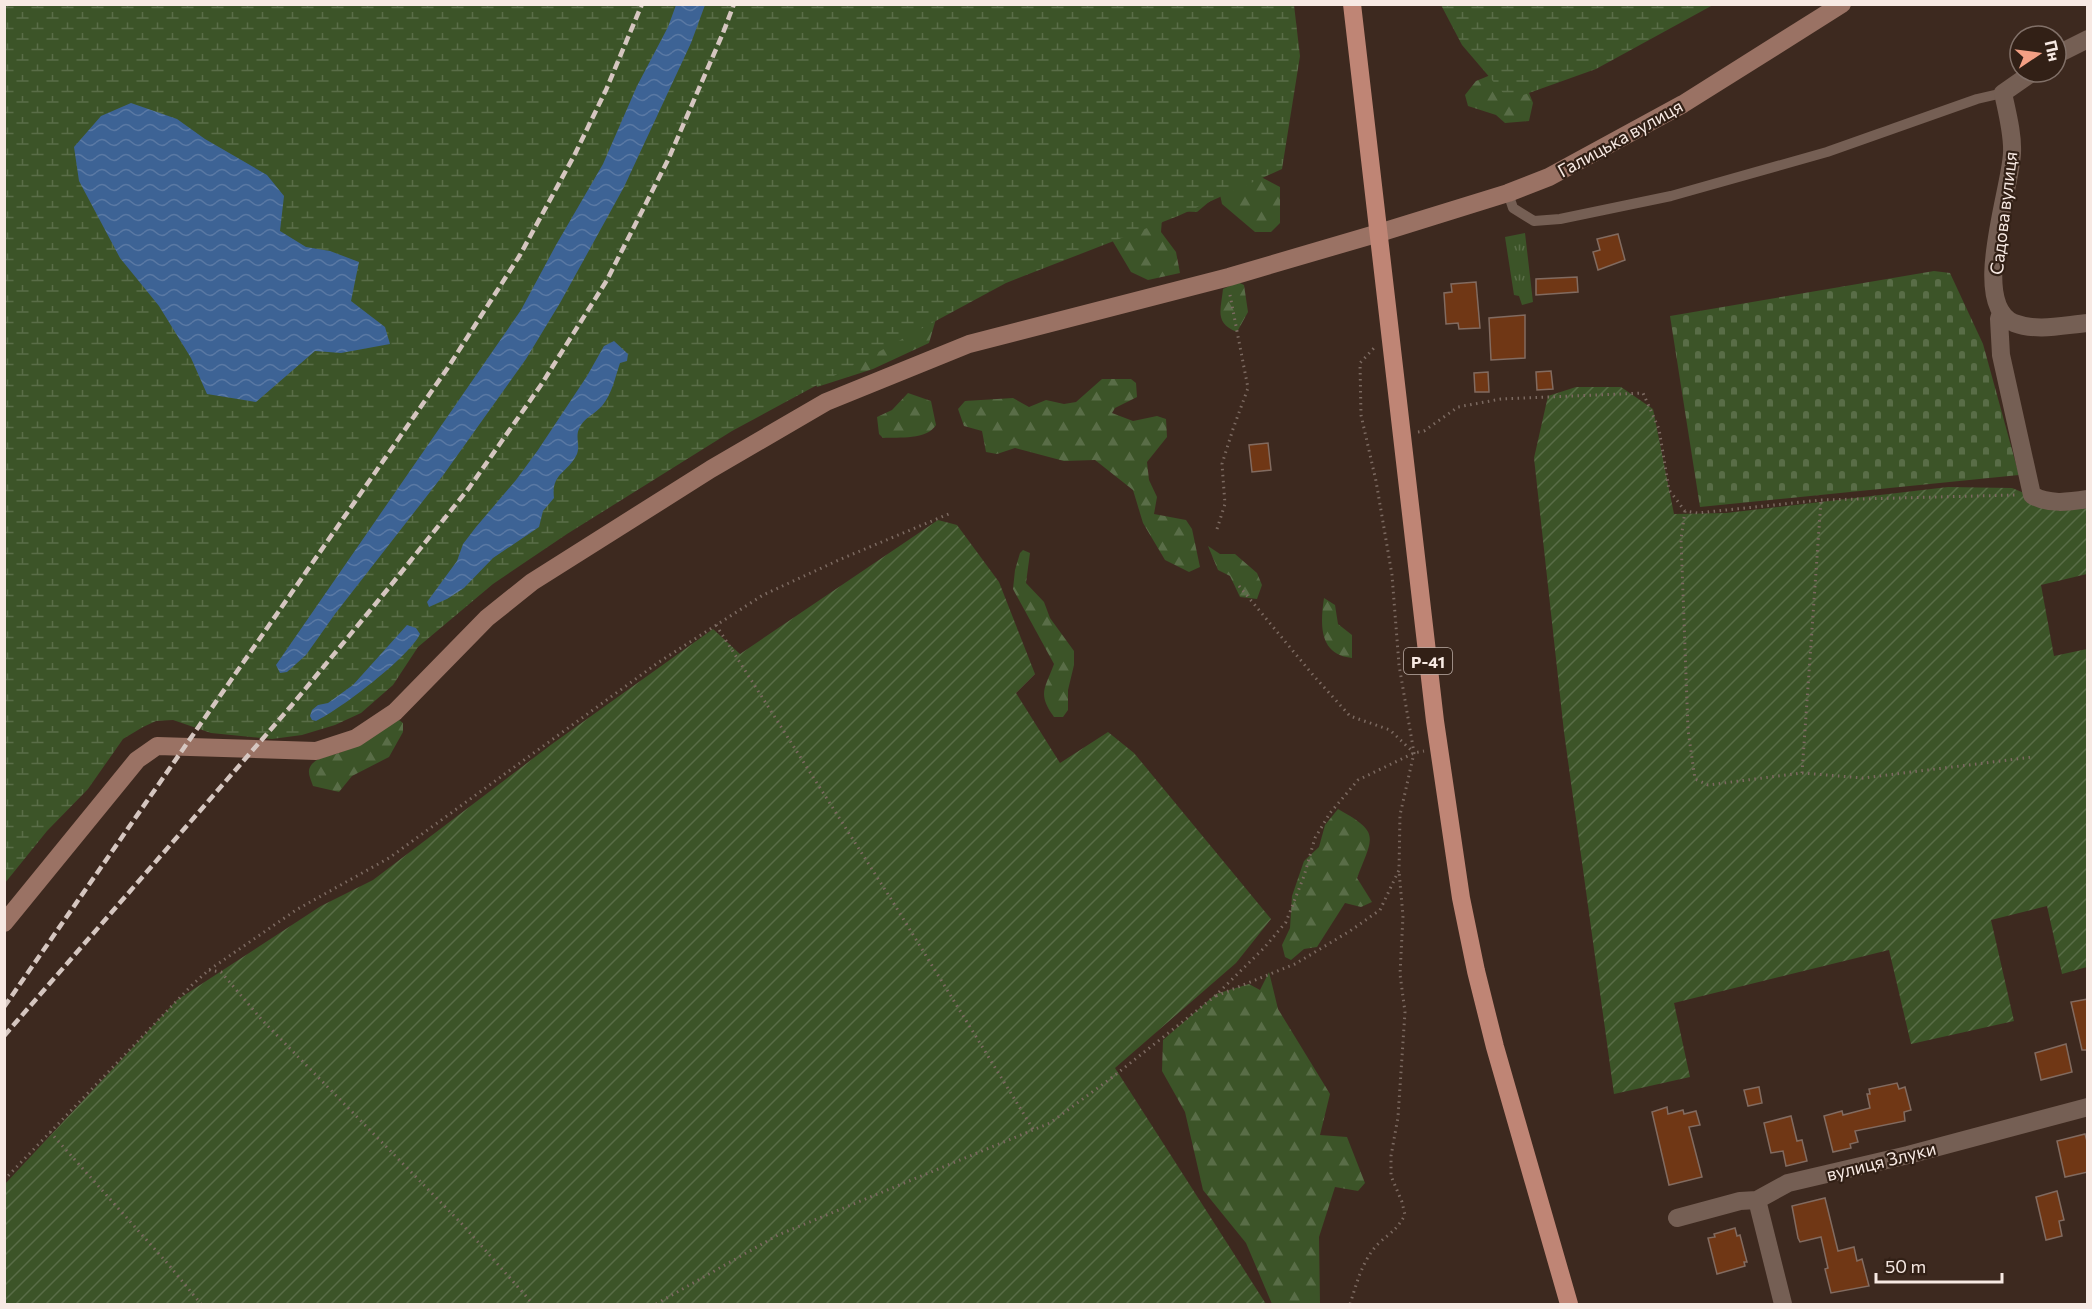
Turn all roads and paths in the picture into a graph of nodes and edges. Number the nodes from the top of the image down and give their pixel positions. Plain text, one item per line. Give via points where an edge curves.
1 (1352, 4) edge
2 (1842, 4) edge
3 (2088, 39) edge
4 (2068, 49) edge
5 (2016, 84) edge
6 (2003, 93) junction
7 (1508, 193) junction
8 (1379, 233) junction
9 (1228, 277) junction
10 (2001, 312) junction
11 (2088, 323) edge
12 (1390, 330) junction
13 (1402, 433) junction
14 (2032, 495) junction
15 (2088, 499) edge
16 (1821, 500) junction
17 (1685, 511) junction
18 (951, 513) dead end
19 (1217, 529) dead end
20 (1239, 586) dead end
21 (716, 625) junction
22 (1438, 748) junction
23 (1414, 753) junction
24 (2033, 757) dead end
25 (1802, 774) junction
26 (1399, 870) junction
27 (4, 923) edge
28 (209, 970) junction
29 (1214, 997) junction
30 (2088, 1107) edge
31 (1033, 1129) junction
32 (50, 1132) junction
33 (4, 1180) edge
34 (1757, 1200) junction
35 (1677, 1218) dead end
36 (201, 1305) edge
37 (533, 1305) edge
38 (656, 1305) edge
39 (1350, 1305) edge
40 (1569, 1305) edge
41 (1783, 1305) edge

1 - 8 main road, Р-41
2 - 7 street, Галицька вулиця via 1683,104 1549,177
3 - 4 street
5 - 6 street
6 - 7 lane via 1827,152 1671,196 1598,212 1534,221 1513,208
6 - 10 street, Садова вулиця via 2013,151 1994,263 1994,290
7 - 8 street, Галицька вулиця
8 - 9 street, Галицька вулиця
8 - 12 main road, Р-41
9 - 19 path via 1248,388 1222,464 1225,504
9 - 27 street, Галицька вулиця via 969,344 826,402 532,582 487,618 395,712 356,738 316,751 157,746 137,760
10 - 11 street via 2013,322 2029,326
10 - 14 street, Садова вулиця via 2001,355
12 - 13 main road, Р-41
12 - 23 path via 1360,363 1361,415 1392,575 1399,665
13 - 17 path via 1424,431 1458,407 1501,399 1643,393 1659,429 1669,490
13 - 22 main road, Р-41
14 - 15 street via 2048,501
14 - 16 path
16 - 17 path via 1698,513
16 - 25 path
17 - 25 path via 1681,539 1688,730 1695,778 1708,785
18 - 21 path via 763,595
20 - 23 path via 1350,716 1390,730
21 - 28 path via 389,858 297,910
21 - 31 path
22 - 23 path
22 - 40 main road, Р-41 via 1476,971
23 - 26 path via 1400,814
23 - 29 path via 1358,780 1330,813 1315,838 1286,922
24 - 25 path via 1863,778
26 - 29 path via 1380,910 1350,931 1295,964
26 - 39 path via 1403,916 1400,974 1405,1012 1391,1176 1405,1215 1362,1267
28 - 32 path
28 - 37 path via 221,972 262,1020 462,1224
29 - 31 path via 1101,1086 1050,1123
30 - 34 street, вулиця Злуки via 1788,1183
31 - 38 path via 778,1235
32 - 33 path
32 - 36 path
34 - 35 street, вулиця Злуки
34 - 41 street

